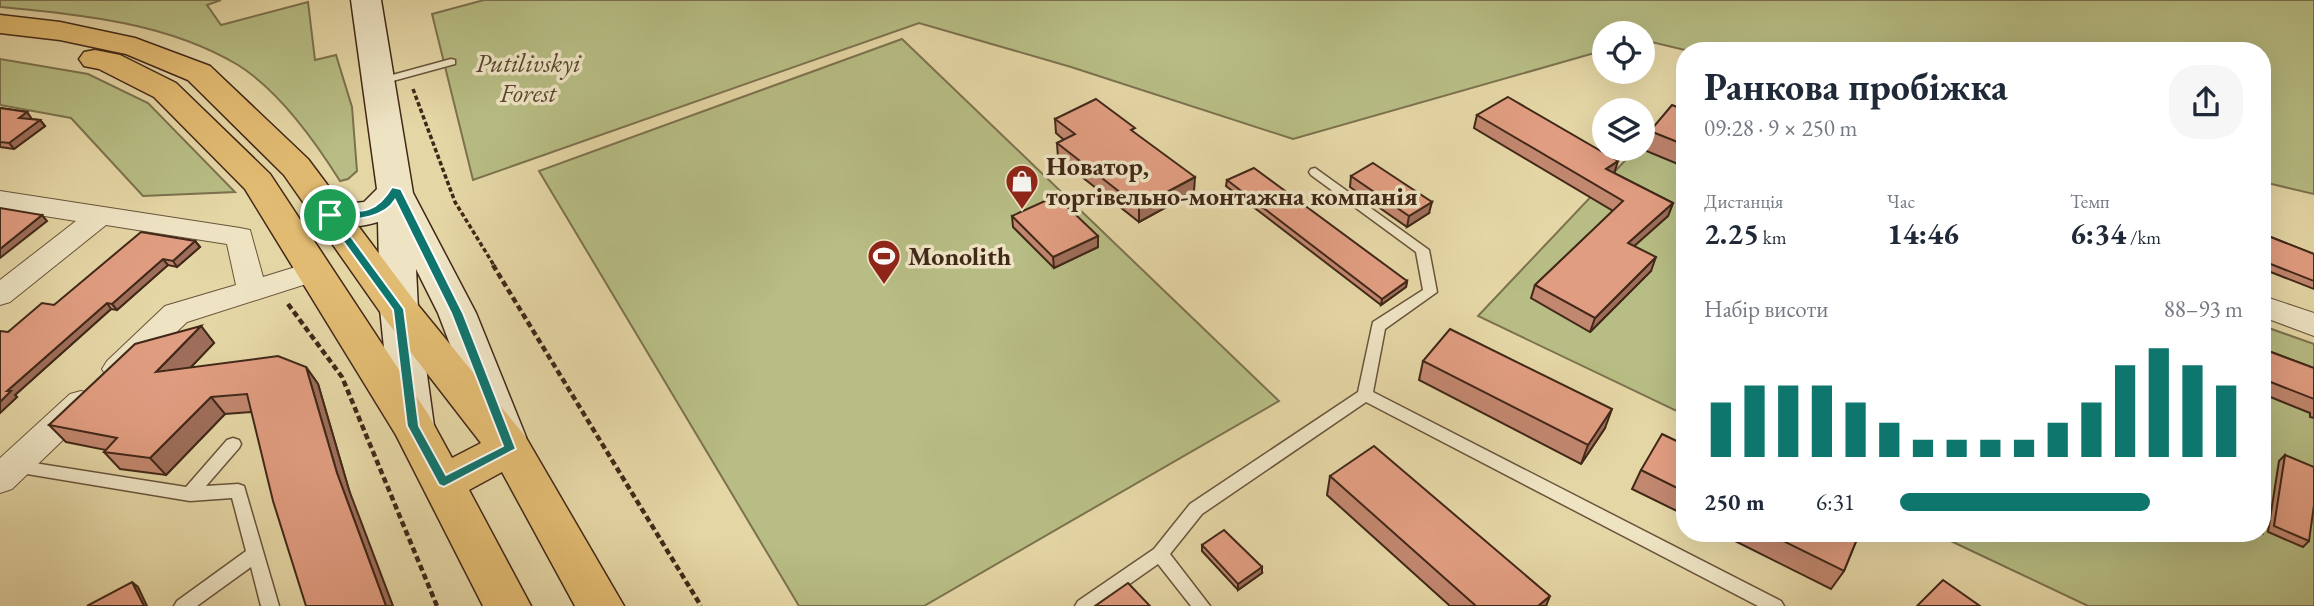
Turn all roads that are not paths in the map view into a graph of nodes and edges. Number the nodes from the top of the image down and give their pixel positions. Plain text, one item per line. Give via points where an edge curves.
1 (366, 0) edge
2 (0, 24) edge
3 (0, 43) edge
4 (451, 62) dead end
5 (393, 78) junction
6 (1315, 172) dead end
7 (396, 189) junction
8 (0, 200) edge
9 (330, 215) junction
10 (100, 216) junction
11 (315, 271) junction
12 (251, 291) junction
13 (0, 295) edge
14 (398, 309) junction
15 (2271, 309) edge
16 (2314, 326) edge
17 (1365, 395) junction
18 (413, 426) junction
19 (233, 444) dead end
20 (510, 449) junction
21 (7, 473) edge
22 (444, 482) junction
23 (190, 494) junction
24 (255, 554) junction
25 (1160, 554) junction
26 (183, 606) edge
27 (270, 606) edge
28 (507, 606) edge
29 (600, 606) edge
30 (1084, 606) edge
31 (1201, 606) edge
32 (1775, 606) edge

1 - 5 street
2 - 9 main road via 135,47 199,73 296,167
3 - 11 main road via 109,62 165,90 258,183
4 - 5 lane
5 - 7 street
6 - 17 lane via 1422,250 1430,292 1378,326
7 - 9 street via 389,202 372,212
7 - 14 street
7 - 20 street via 457,313
8 - 10 street
9 - 14 main road
10 - 12 street via 240,237
10 - 13 street
11 - 12 street
11 - 18 main road
12 - 21 street via 176,314
14 - 18 street
14 - 20 main road
15 - 16 street
17 - 25 lane via 1196,509
17 - 32 lane
18 - 22 main road
19 - 23 lane
20 - 22 main road
20 - 29 main road
21 - 23 lane
22 - 28 main road
23 - 24 lane via 238,491
24 - 26 lane
24 - 27 lane
25 - 30 lane
25 - 31 lane

